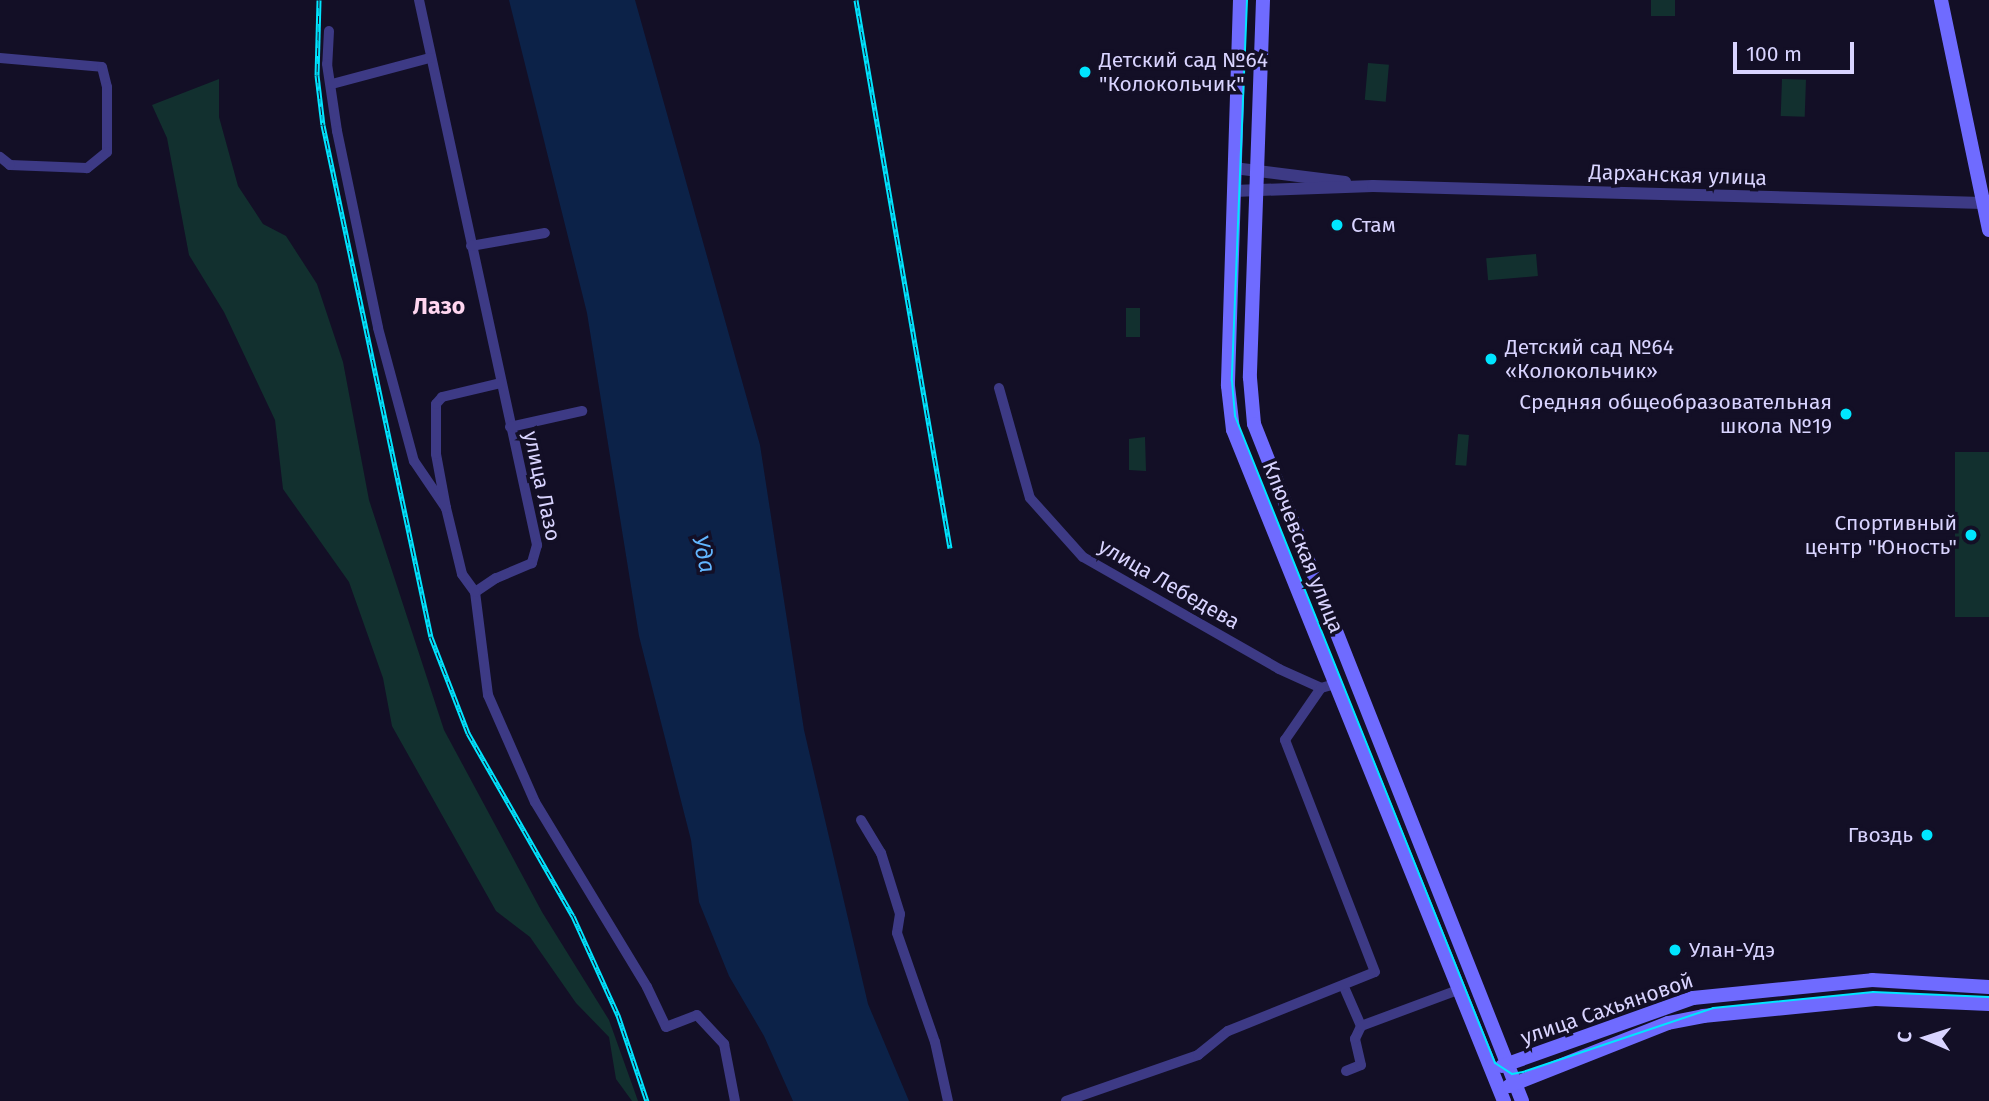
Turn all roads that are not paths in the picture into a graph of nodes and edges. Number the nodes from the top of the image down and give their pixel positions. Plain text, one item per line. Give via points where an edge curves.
1 (419, 0) edge
2 (1240, 0) edge
3 (1264, 0) edge
4 (1941, 0) edge
5 (329, 31) dead end
6 (0, 58) edge
7 (430, 58) junction
8 (332, 85) junction
9 (0, 157) edge
10 (1234, 168) junction
11 (1258, 169) junction
12 (1373, 186) junction
13 (1234, 191) junction
14 (1258, 192) junction
15 (1983, 203) junction
16 (1989, 230) edge
17 (545, 233) dead end
18 (471, 246) junction
19 (501, 383) junction
20 (999, 388) dead end
21 (582, 411) dead end
22 (510, 427) junction
23 (446, 508) junction
24 (475, 592) junction
25 (1328, 686) junction
26 (861, 820) dead end
27 (1989, 986) edge
28 (1344, 987) junction
29 (1458, 990) junction
30 (1681, 1001) junction
31 (1989, 1004) edge
32 (1686, 1020) junction
33 (1361, 1026) junction
34 (1508, 1064) junction
35 (1346, 1071) dead end
36 (1515, 1084) junction
37 (1497, 1085) edge
38 (735, 1101) edge
39 (948, 1101) edge
40 (1066, 1101) edge
41 (1522, 1101) edge

1 - 7 street, улица Лазо
2 - 10 main road, Ключевская улица
3 - 11 main road, Ключевская улица
4 - 15 main road
5 - 8 street via 327,64
6 - 9 street via 102,67 107,152 87,169 10,165
7 - 8 street
7 - 18 street, улица Лазо
8 - 23 street via 377,328 414,461
10 - 11 street, Дарханская улица
10 - 13 main road, Ключевская улица
11 - 12 street, Дарханская улица
11 - 14 main road, Ключевская улица
12 - 14 street, Дарханская улица
12 - 15 street, Дарханская улица
13 - 14 street, Дарханская улица
13 - 25 main road, Ключевская улица via 1228,386 1233,430
14 - 34 main road, Ключевская улица via 1250,378 1254,424
15 - 16 main road
17 - 18 street
18 - 19 street, улица Лазо
19 - 22 street, улица Лазо
19 - 23 street via 442,397 436,404 436,454
20 - 25 street, улица Лебедева via 1030,498 1083,557
21 - 22 street
22 - 24 street, улица Лазо via 537,554 532,563
23 - 24 street via 462,574
24 - 38 street via 488,695 540,812 647,987 666,1027 697,1015 724,1044
25 - 28 street via 1284,740 1375,967 1371,976
25 - 29 main road, Ключевская улица
26 - 39 street via 881,853 900,914 897,933 935,1042
27 - 30 main road, улица Сахьяновой via 1872,980
28 - 33 street
28 - 40 street via 1228,1031 1198,1055
29 - 33 street
29 - 37 main road, Ключевская улица
30 - 32 main road
30 - 34 main road, улица Сахьяновой
31 - 32 main road, улица Сахьяновой via 1875,999
32 - 36 main road, улица Сахьяновой
33 - 35 street via 1355,1039 1361,1065
34 - 36 main road, Ключевская улица
34 - 37 main road, улица Сахьяновой
36 - 37 main road, улица Сахьяновой
36 - 41 main road, Ключевская улица

